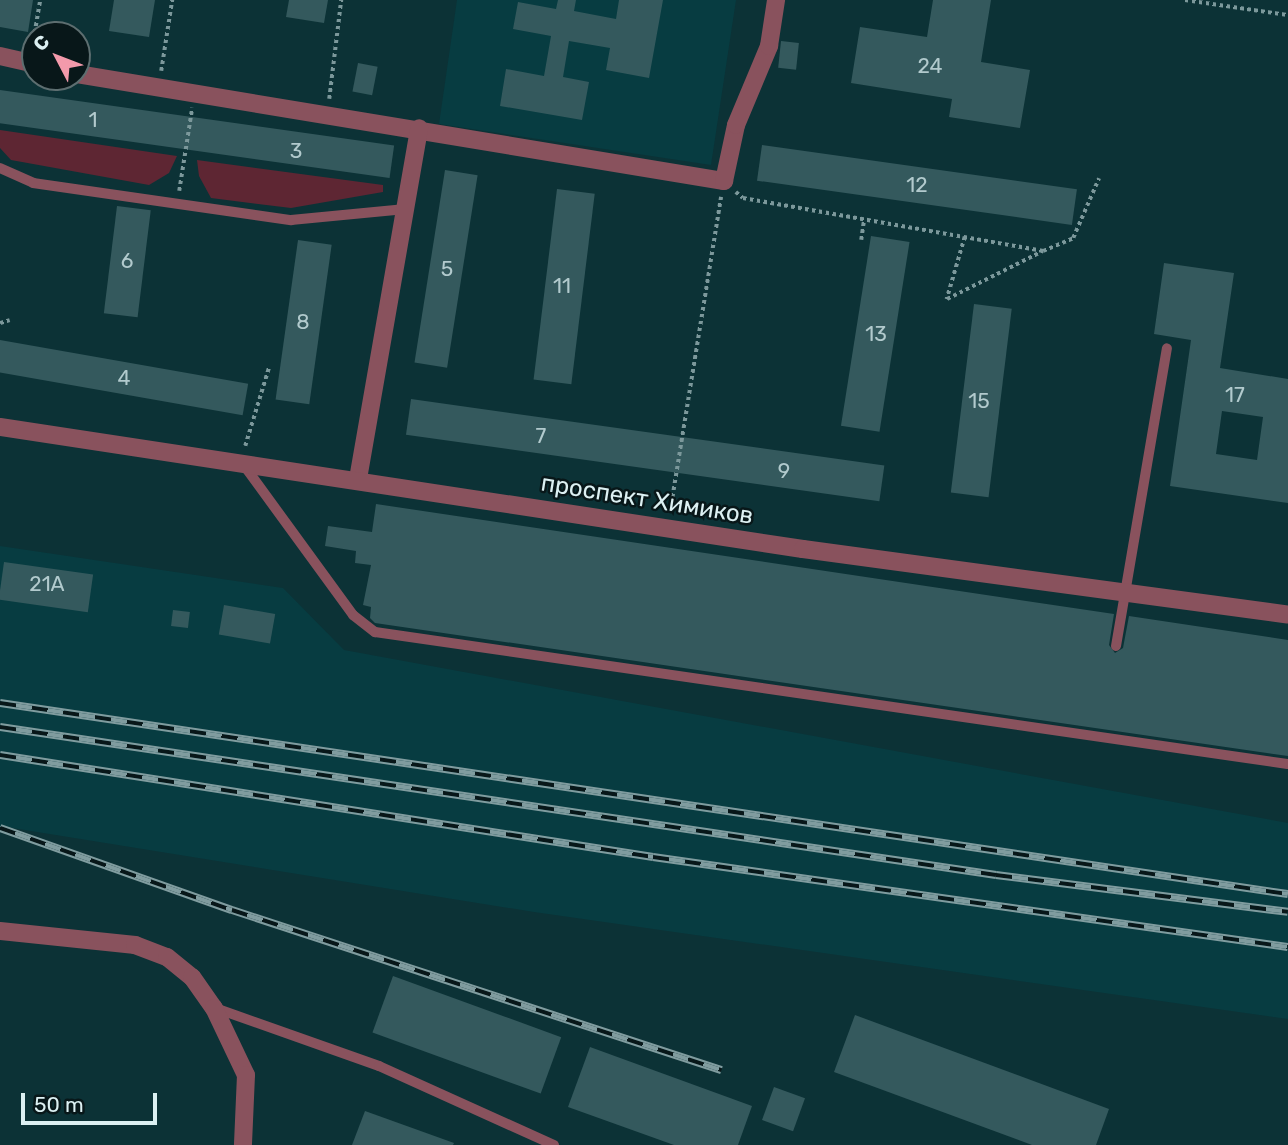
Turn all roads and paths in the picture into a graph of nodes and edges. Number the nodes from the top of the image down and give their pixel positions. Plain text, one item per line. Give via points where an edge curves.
1 (40, 0) edge
2 (172, 0) edge
3 (341, 0) edge
4 (776, 0) edge
5 (1185, 0) edge
6 (1288, 15) edge
7 (37, 21) edge
8 (0, 56) edge
9 (21, 61) edge
10 (91, 77) edge
11 (159, 90) junction
12 (194, 95) junction
13 (327, 115) junction
14 (419, 128) junction
15 (0, 167) edge
16 (1099, 178) dead end
17 (724, 181) junction
18 (177, 203) junction
19 (405, 209) junction
20 (864, 219) junction
21 (965, 237) junction
22 (861, 240) dead end
23 (1043, 251) junction
24 (10, 320) dead end
25 (0, 323) edge
26 (1167, 348) dead end
27 (269, 367) dead end
28 (0, 427) edge
29 (241, 461) junction
30 (358, 479) junction
31 (667, 528) junction
32 (1124, 593) junction
33 (1288, 615) edge
34 (1116, 646) dead end
35 (1288, 764) edge
36 (0, 931) edge
37 (214, 1008) junction
38 (243, 1145) edge
39 (554, 1145) edge

1 - 7 path
2 - 11 path
3 - 13 path
4 - 17 street via 769,46 736,125
5 - 6 path
8 - 9 street
10 - 11 street
11 - 12 street
12 - 13 street
12 - 18 path
13 - 14 street
14 - 17 street via 445,137
14 - 19 street
15 - 18 lane via 33,183
16 - 23 path via 1073,238
17 - 20 path via 743,198
17 - 31 path
18 - 19 lane via 291,220
19 - 30 street
20 - 21 path
20 - 22 path
21 - 23 path
21 - 23 path via 947,299
24 - 25 path
26 - 32 lane
27 - 29 path
28 - 29 street, проспект Химиков
29 - 30 street, проспект Химиков
29 - 35 lane via 353,615 375,632
30 - 31 street, проспект Химиков
31 - 32 street, проспект Химиков
32 - 33 street, проспект Химиков
32 - 34 lane
36 - 37 street via 135,945 167,957 192,977
37 - 38 street via 246,1075
37 - 39 lane via 379,1066

